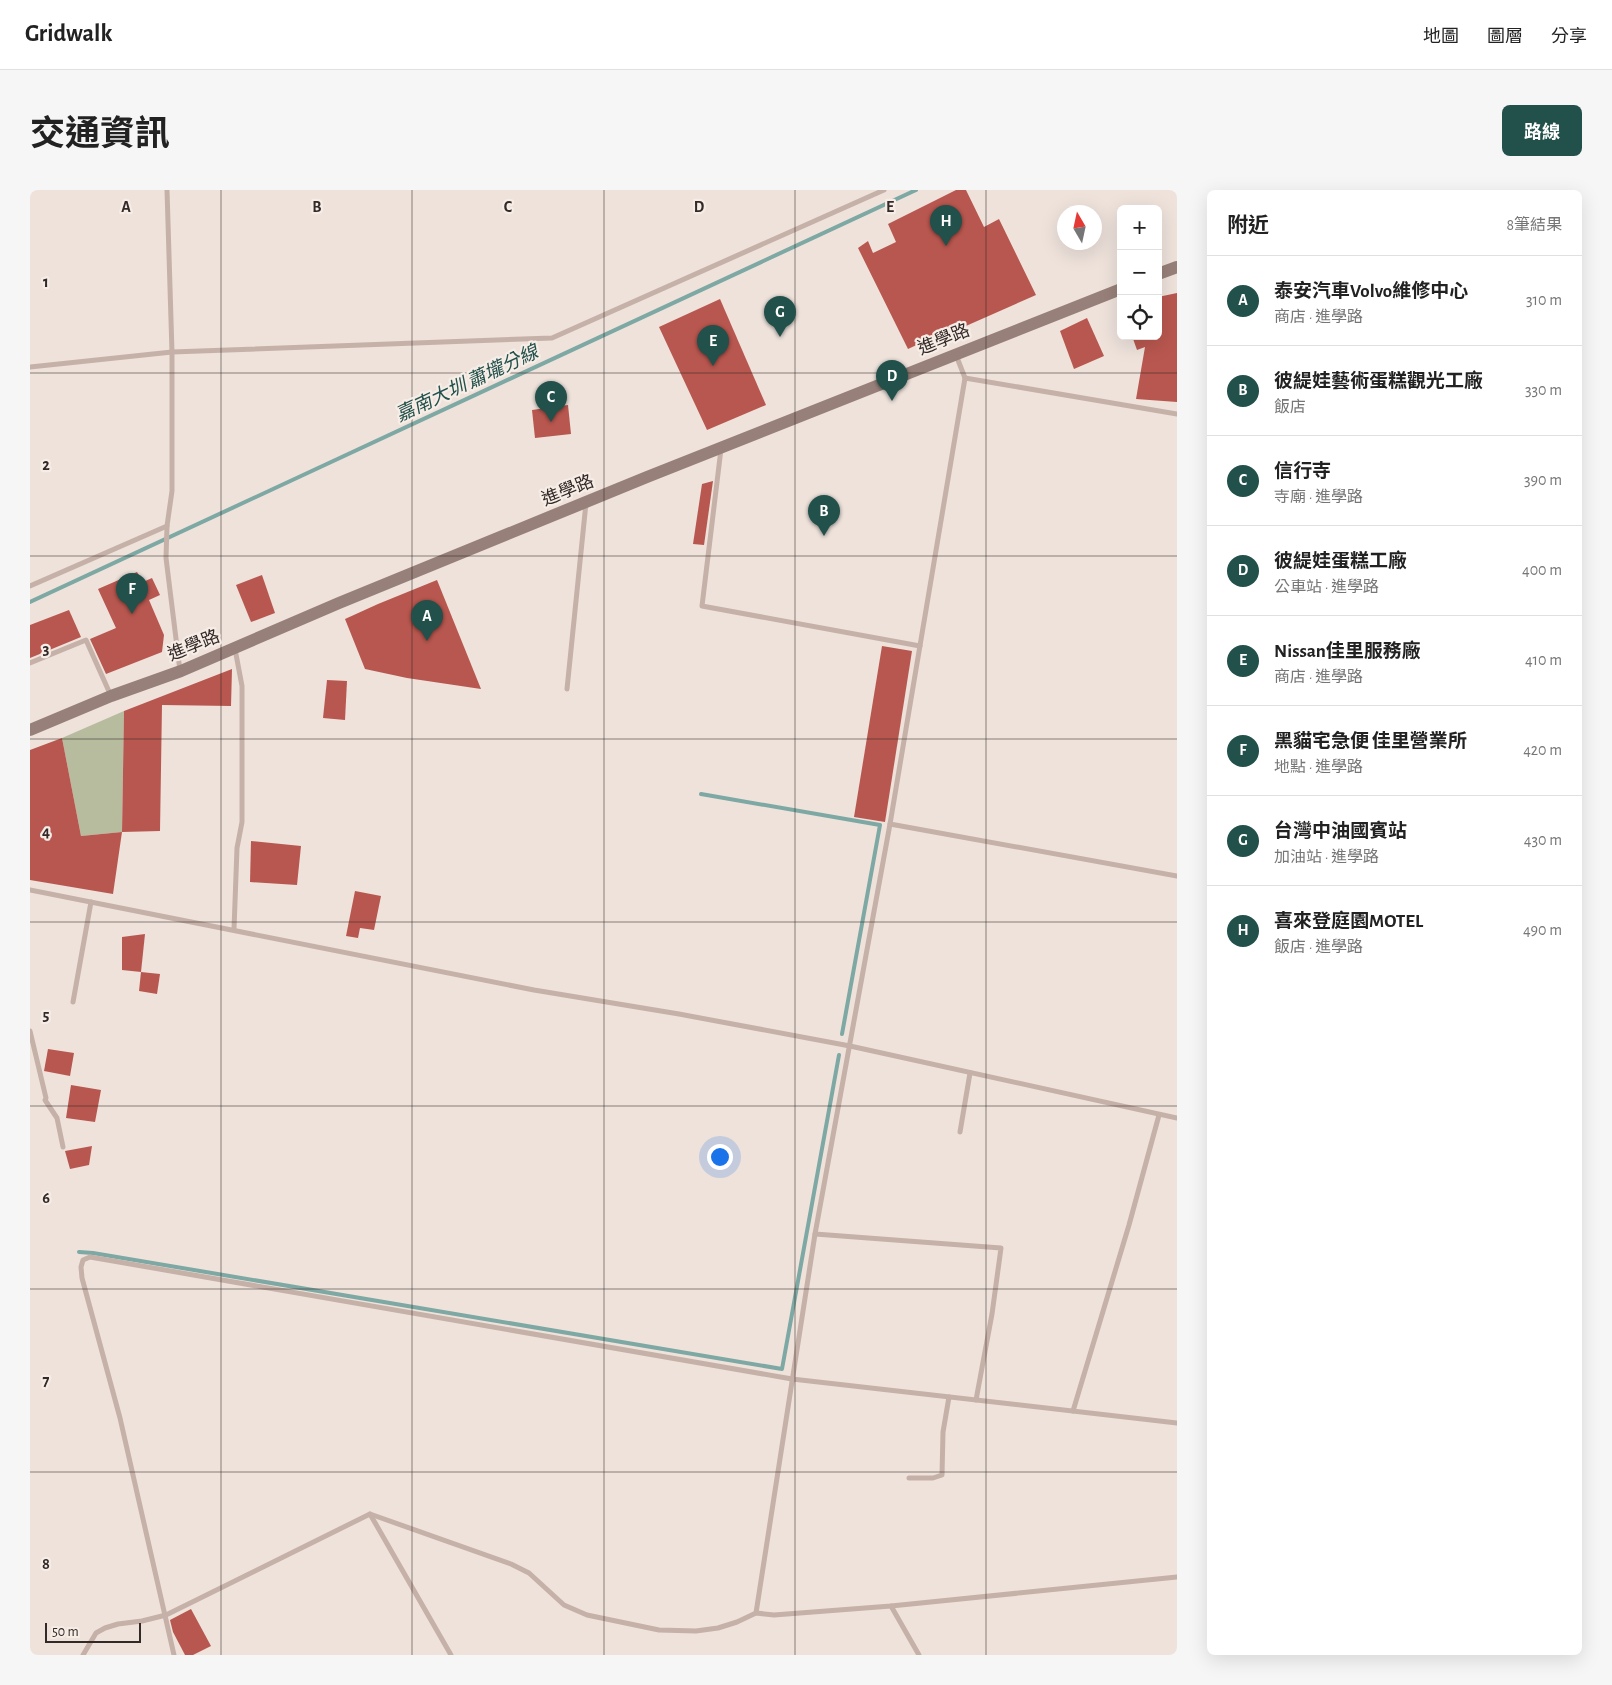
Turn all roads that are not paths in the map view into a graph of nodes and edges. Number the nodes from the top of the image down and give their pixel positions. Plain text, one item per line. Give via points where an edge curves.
1 (167, 190) edge
2 (884, 190) edge
3 (1177, 267) edge
4 (1162, 273) edge
5 (1117, 291) edge
6 (172, 352) junction
7 (956, 353) junction
8 (30, 367) edge
9 (966, 378) junction
10 (1177, 414) edge
11 (721, 447) junction
12 (586, 502) junction
13 (167, 526) junction
14 (30, 586) edge
15 (920, 646) junction
16 (234, 648) junction
17 (30, 663) edge
18 (180, 671) junction
19 (567, 689) dead end
20 (112, 696) junction
21 (30, 730) edge
22 (890, 824) junction
23 (1177, 876) edge
24 (30, 890) edge
25 (92, 902) junction
26 (234, 929) junction
27 (73, 1002) dead end
28 (30, 1031) edge
29 (31, 1044) edge
30 (850, 1046) junction
31 (970, 1073) junction
32 (1159, 1115) junction
33 (1177, 1118) edge
34 (960, 1132) dead end
35 (63, 1147) dead end
36 (815, 1234) junction
37 (792, 1379) junction
38 (949, 1397) junction
39 (976, 1400) junction
40 (1073, 1411) junction
41 (1177, 1421) edge
42 (909, 1478) dead end
43 (370, 1514) junction
44 (1177, 1577) edge
45 (891, 1606) junction
46 (756, 1613) junction
47 (166, 1615) junction
48 (83, 1655) edge
49 (174, 1655) edge
50 (451, 1655) edge
51 (919, 1655) edge

1 - 6 lane
2 - 6 lane via 552,338
3 - 4 main road
5 - 7 main road, 進學路
6 - 8 lane
6 - 13 lane via 172,491
7 - 9 lane
7 - 11 main road, 進學路
9 - 10 lane
9 - 15 lane
11 - 12 main road, 進學路
11 - 15 lane via 702,606
12 - 16 main road, 進學路
12 - 19 lane
13 - 14 lane
13 - 18 lane via 166,558
15 - 22 lane
16 - 18 main road, 進學路
16 - 26 lane via 242,686 242,822 237,848
17 - 20 lane via 86,640
18 - 20 main road, 進學路
20 - 21 main road, 進學路
22 - 23 lane
22 - 30 lane
24 - 25 lane
25 - 26 lane
25 - 27 lane
26 - 30 lane via 534,990
28 - 29 lane
29 - 35 lane via 45,1100 57,1118
30 - 31 lane
30 - 36 lane
31 - 32 lane
31 - 34 lane
32 - 33 lane
32 - 40 lane
36 - 37 lane
36 - 39 lane via 1001,1248
37 - 38 lane
37 - 46 lane
37 - 47 lane via 90,1257 83,1260 80,1267 82,1278 120,1418
38 - 39 lane
38 - 42 lane via 943,1432 942,1475
39 - 40 lane
40 - 41 lane
43 - 46 lane via 511,1564 529,1573 564,1605 587,1615 659,1630 696,1631 718,1628
43 - 47 lane
43 - 50 lane
44 - 45 lane
45 - 46 lane via 774,1615
45 - 51 lane
47 - 48 lane via 105,1628 96,1633
47 - 49 lane

